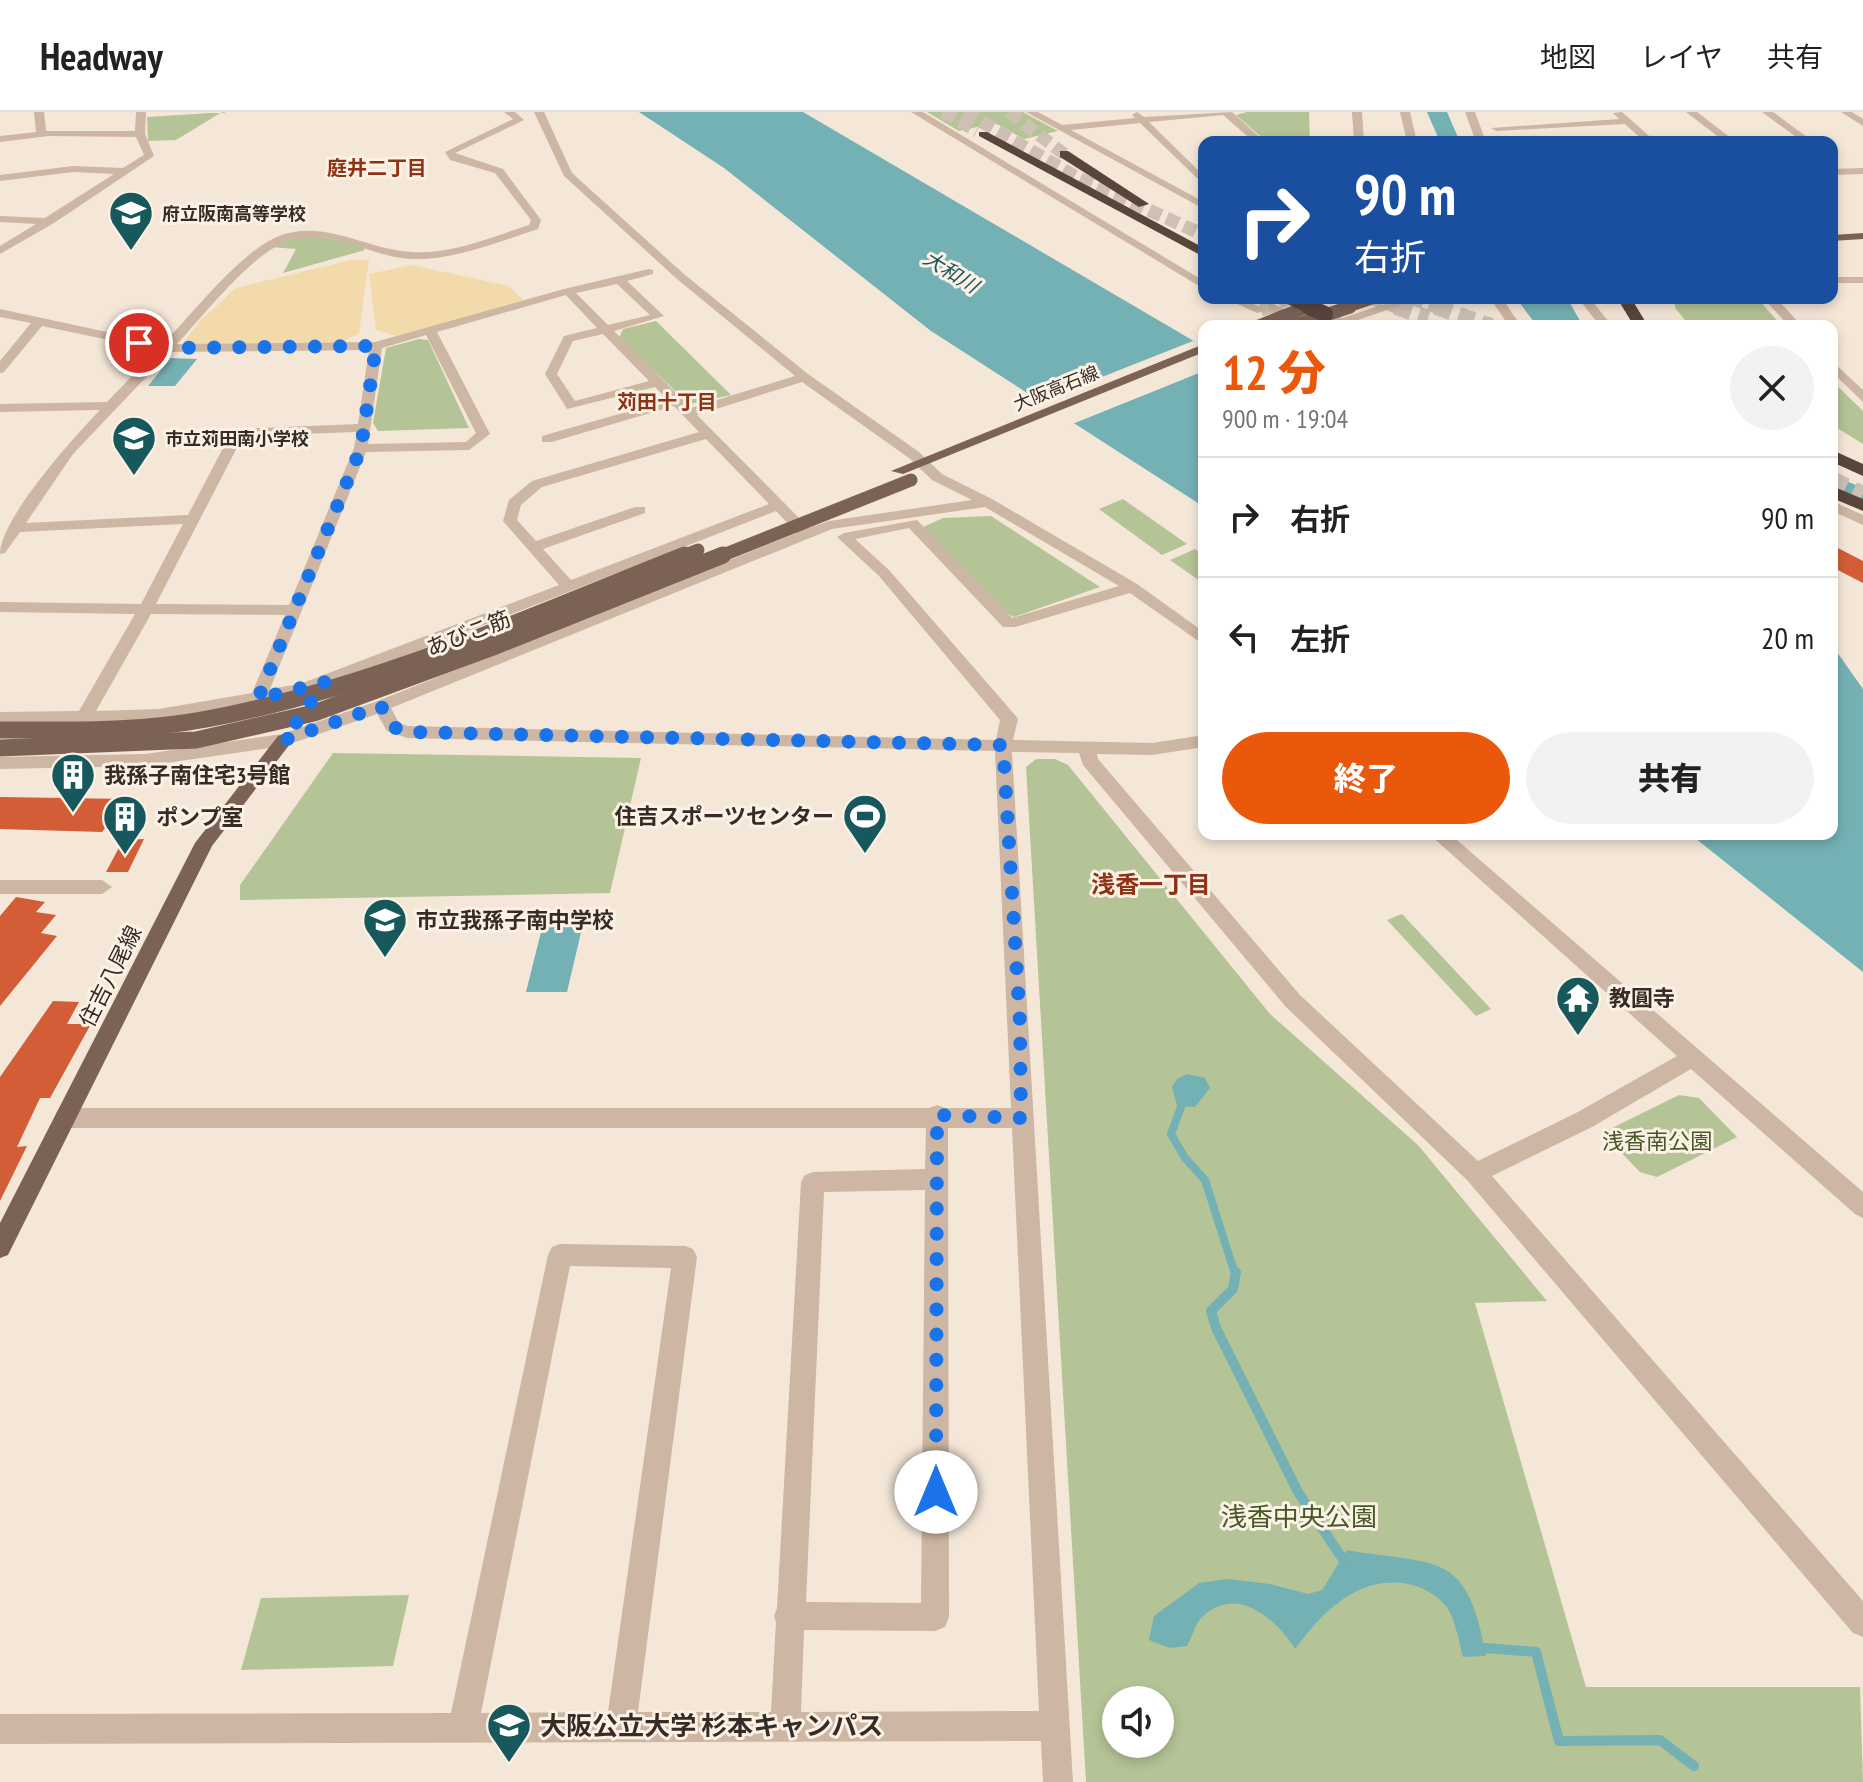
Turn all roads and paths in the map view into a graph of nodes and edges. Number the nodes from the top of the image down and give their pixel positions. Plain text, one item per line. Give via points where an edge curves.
1 (39, 112) edge
2 (141, 112) edge
3 (539, 112) edge
4 (916, 112) edge
5 (1031, 112) edge
6 (1225, 112) edge
7 (1357, 112) edge
8 (1405, 112) edge
9 (1470, 112) edge
10 (1616, 112) edge
11 (1691, 112) edge
12 (1767, 112) edge
13 (1846, 112) edge
14 (516, 115) edge
15 (1138, 116) edge
16 (1627, 121) junction
17 (1863, 123) edge
18 (1061, 128) junction
19 (41, 133) junction
20 (140, 134) junction
21 (983, 134) tunnel mouth
22 (1253, 136) edge
23 (1359, 136) edge
24 (1411, 136) edge
25 (1479, 136) edge
26 (1499, 136) edge
27 (1644, 136) edge
28 (1723, 136) edge
29 (1801, 136) edge
30 (0, 139) edge
31 (1064, 154) tunnel mouth
32 (1838, 163) edge
33 (126, 171) junction
34 (1850, 171) junction
35 (1863, 171) edge
36 (1838, 172) edge
37 (44, 173) junction
38 (1198, 173) edge
39 (1198, 177) edge
40 (0, 178) edge
41 (1158, 181) junction
42 (0, 191) edge
43 (1198, 203) edge
44 (0, 219) edge
45 (50, 221) junction
46 (1863, 228) edge
47 (1838, 230) edge
48 (1198, 236) edge
49 (1863, 236) edge
50 (1838, 238) edge
51 (1198, 250) edge
52 (0, 251) edge
53 (649, 272) dead end
54 (619, 280) junction
55 (1838, 280) edge
56 (1863, 280) edge
57 (1198, 282) edge
58 (568, 291) junction
59 (1252, 304) tunnel mouth
60 (1351, 304) edge
61 (1372, 304) tunnel mouth
62 (1589, 304) edge
63 (1775, 304) edge
64 (1322, 311) edge
65 (0, 313) edge
66 (1284, 320) tunnel mouth
67 (1292, 320) edge
68 (1304, 320) edge
69 (1348, 320) edge
70 (1601, 320) edge
71 (1790, 320) edge
72 (38, 323) junction
73 (605, 329) junction
74 (430, 331) junction
75 (376, 346) junction
76 (164, 348) junction
77 (1198, 351) edge
78 (1198, 363) edge
79 (0, 369) edge
80 (1838, 371) edge
81 (804, 377) junction
82 (658, 382) junction
83 (1863, 398) edge
84 (677, 401) junction
85 (112, 406) junction
86 (0, 408) edge
87 (690, 413) junction
88 (364, 428) junction
89 (708, 434) junction
90 (547, 439) dead end
91 (361, 448) junction
92 (1838, 458) edge
93 (928, 464) junction
94 (1863, 471) edge
95 (905, 476) junction
96 (1838, 494) edge
97 (626, 496) dead end
98 (987, 502) junction
99 (776, 506) junction
100 (1863, 506) edge
101 (1838, 508) edge
102 (193, 519) junction
103 (1863, 521) edge
104 (15, 528) junction
105 (806, 533) junction
106 (534, 547) junction
107 (0, 550) edge
108 (569, 587) junction
109 (1132, 587) junction
110 (0, 607) edge
111 (146, 609) junction
112 (292, 610) junction
113 (469, 626) junction
114 (1198, 636) edge
115 (499, 658) junction
116 (325, 682) junction
117 (258, 699) junction
118 (381, 706) junction
119 (159, 715) junction
120 (84, 717) junction
121 (0, 718) edge
122 (0, 730) edge
123 (284, 740) junction
124 (1198, 742) edge
125 (1003, 745) junction
126 (0, 748) edge
127 (1087, 748) junction
128 (145, 760) junction
129 (0, 763) edge
130 (1445, 840) edge
131 (0, 887) edge
132 (102, 887) dead end
133 (1694, 1057) junction
134 (937, 1115) junction
135 (65, 1118) junction
136 (1021, 1118) junction
137 (1475, 1173) junction
138 (937, 1179) junction
139 (1863, 1207) edge
140 (0, 1247) edge
141 (788, 1616) junction
142 (1863, 1623) edge
143 (1055, 1726) junction
144 (785, 1727) junction
145 (463, 1728) junction
146 (621, 1728) junction
147 (0, 1729) edge
148 (1058, 1782) edge

1 - 19 street
2 - 20 street
3 - 81 street via 568,174 681,277
4 - 57 street
5 - 18 street
6 - 15 street
6 - 22 street
7 - 23 street
8 - 24 street
9 - 25 street
10 - 16 street
11 - 28 street
12 - 29 street
13 - 17 street
14 - 76 street via 450,152 453,158 499,171 536,220 534,227 417,256 337,235 304,231 280,237 258,252
15 - 18 street
15 - 38 street
16 - 26 street via 1495,124
16 - 27 street
18 - 41 street
19 - 20 street
19 - 30 street
20 - 33 street via 149,156
21 - 51 highway
31 - 48 highway
32 - 34 street
33 - 37 street
33 - 45 street
34 - 35 street
34 - 36 street
37 - 40 street
37 - 42 street
39 - 41 street
41 - 43 street
44 - 45 street
45 - 52 street
46 - 47 main road
49 - 50 main road
53 - 54 street
54 - 58 street
54 - 73 street via 658,316
55 - 56 street
58 - 73 street
58 - 74 street
59 - 67 street
60 - 64 main road, bridge
61 - 64 street
62 - 70 street
63 - 71 street
64 - 66 main road, bridge
64 - 68 main road, bridge
64 - 69 street
65 - 72 street
72 - 76 street
72 - 79 street
73 - 82 street
73 - 82 street via 568,339 551,374 572,406
74 - 75 street
74 - 91 street via 483,434 469,446
75 - 76 street
75 - 88 street
76 - 85 street
77 - 93 main road, 大阪高石線
78 - 93 main road, 大阪高石線 via 947,466
80 - 83 street
81 - 87 street
81 - 93 street
82 - 84 street
84 - 87 street
84 - 90 street
85 - 86 street
85 - 104 street via 68,451
87 - 89 street
88 - 91 street
88 - 102 street via 238,432
89 - 99 street
89 - 106 street via 537,484 514,503 510,521
91 - 112 street
92 - 94 highway
93 - 95 main road, あびこ筋
93 - 98 street
95 - 122 main road, あびこ筋, bridge via 329,690 203,720
95 - 126 main road, あびこ筋, bridge via 493,647 314,713 196,740
96 - 100 highway
97 - 106 street via 643,513
98 - 105 street via 840,521
98 - 109 street
99 - 105 street
99 - 108 street
101 - 103 street
102 - 104 street
102 - 111 street
104 - 107 street
105 - 115 street
106 - 108 street
108 - 113 street
109 - 114 street
109 - 125 street via 1009,624 912,523 844,537 884,573 1009,719
110 - 111 street
111 - 112 street
111 - 120 street
112 - 117 street
113 - 115 street via 492,626 507,646
113 - 116 street
115 - 118 street
116 - 117 street
116 - 123 street
117 - 119 street
118 - 123 street
118 - 125 street via 393,727 407,732
119 - 120 street
119 - 128 street via 136,747
120 - 121 street
123 - 128 street
123 - 135 main road, 住吉八尾線 via 204,843
124 - 127 street via 1152,749
125 - 127 street
125 - 136 street via 1019,993
127 - 137 street via 1089,761 1293,1001
128 - 129 street
130 - 133 street
131 - 132 street
133 - 137 street via 1584,1120
133 - 139 street
134 - 135 street
134 - 136 street
134 - 138 street
135 - 140 main road, 住吉八尾線
136 - 143 street
137 - 142 street
138 - 141 street via 813,1182
138 - 141 street via 935,1617
141 - 144 street
143 - 144 street
143 - 148 street
144 - 146 street
145 - 146 street
145 - 146 street via 560,1255 685,1257
145 - 147 street

